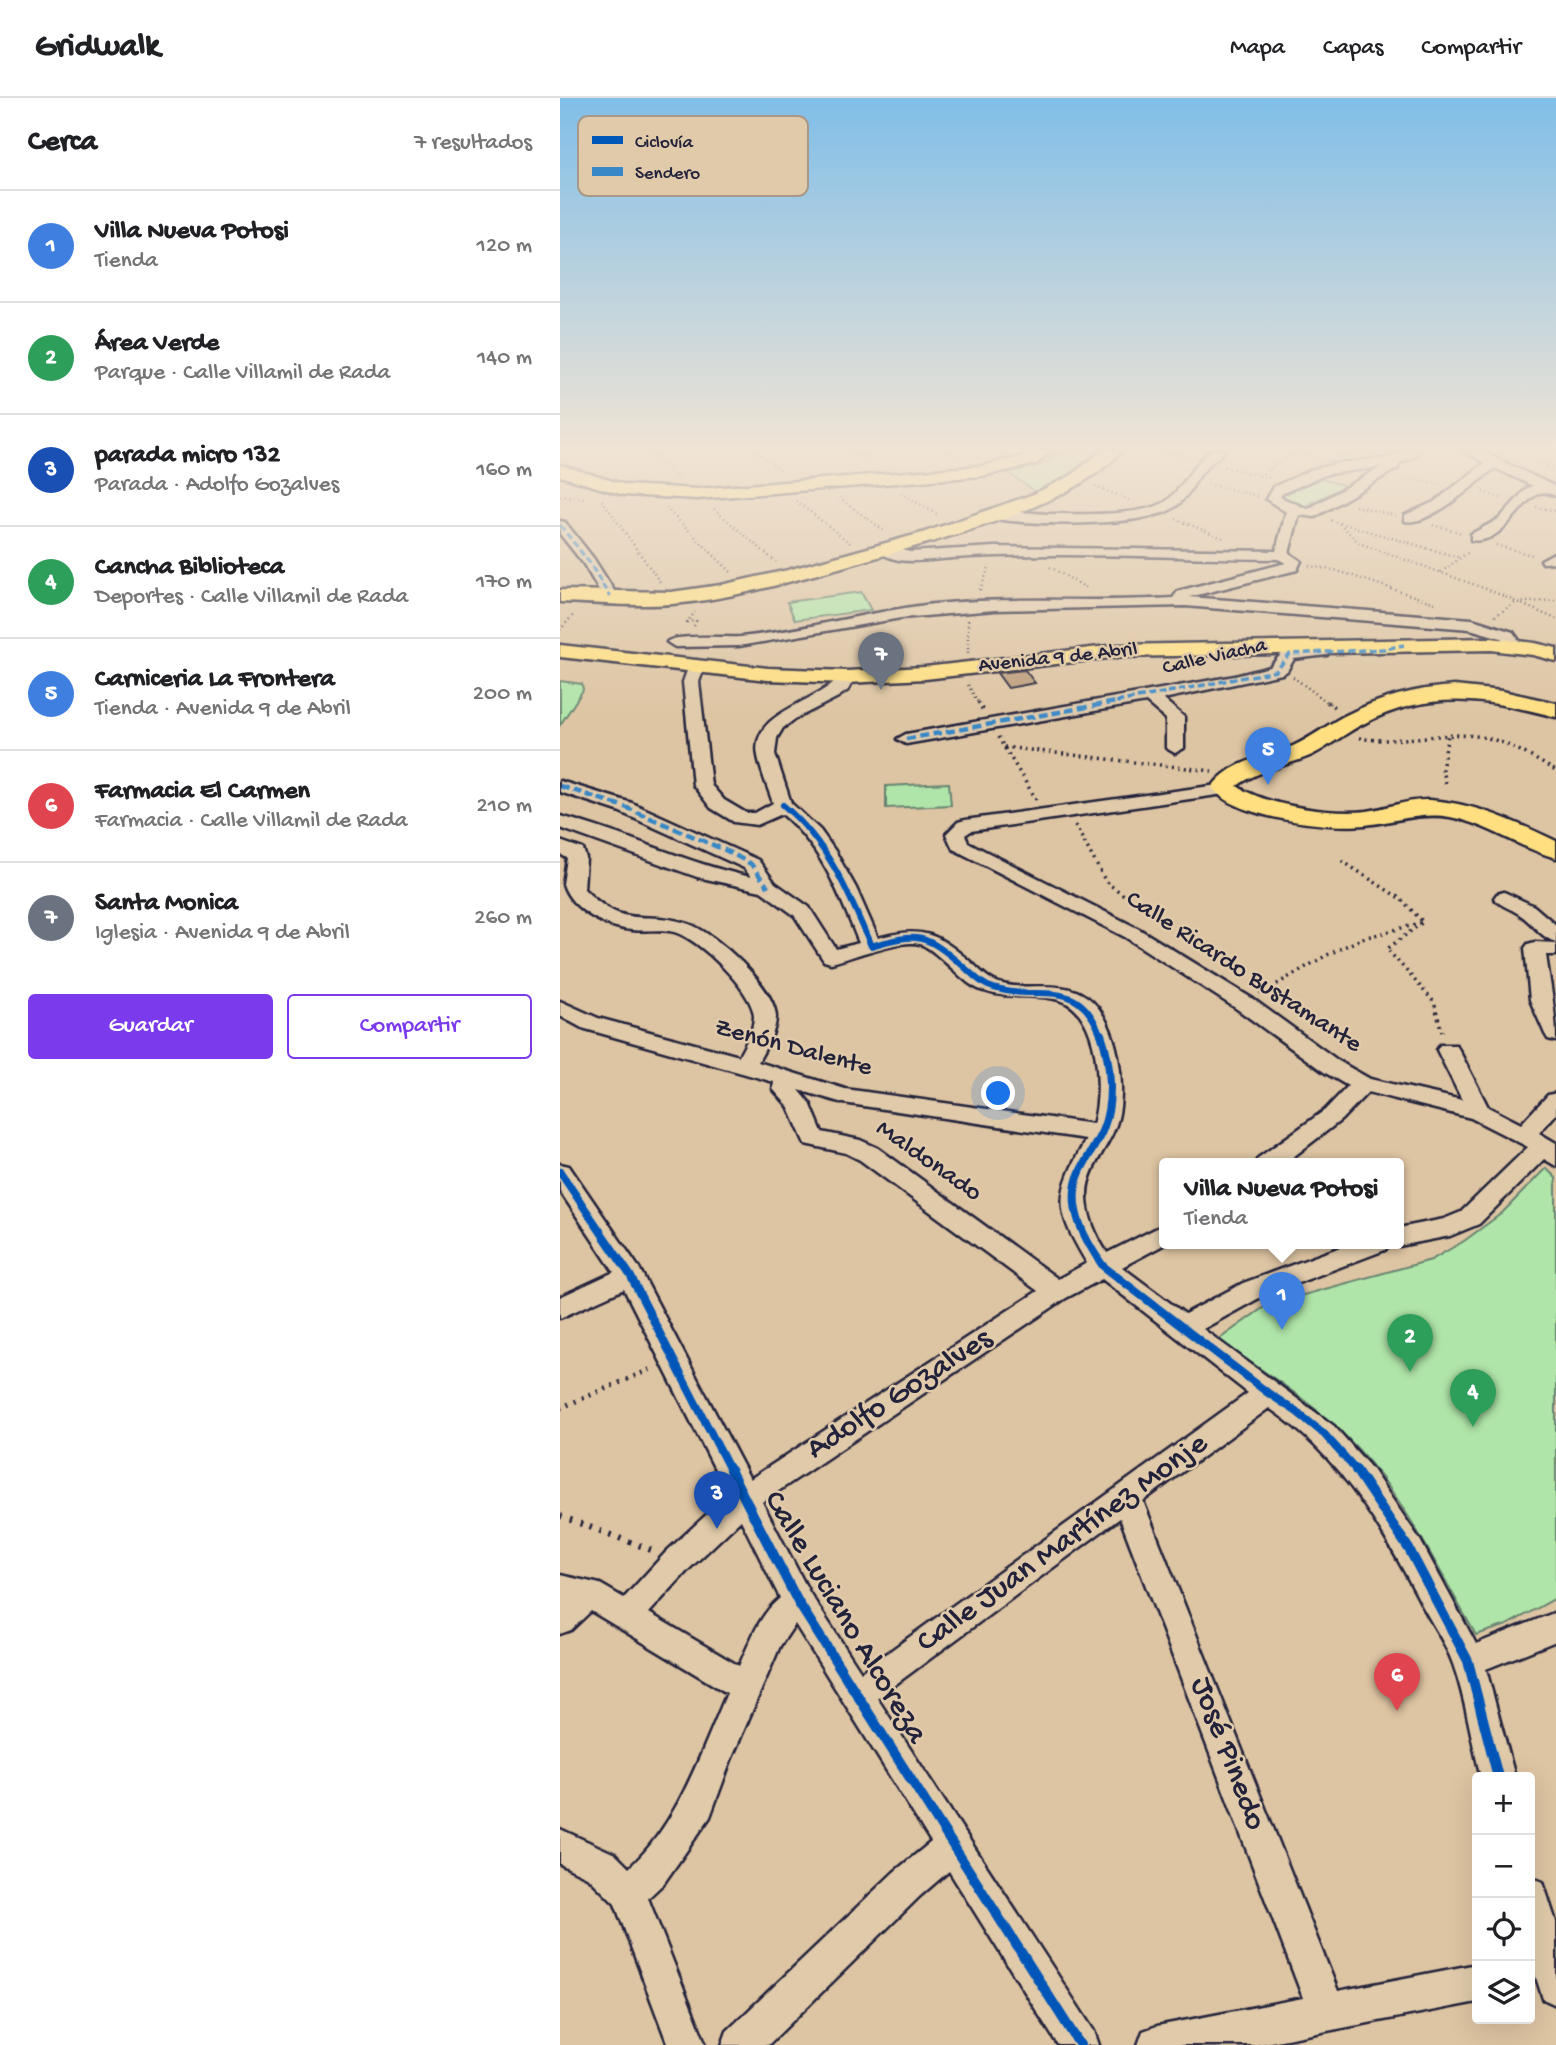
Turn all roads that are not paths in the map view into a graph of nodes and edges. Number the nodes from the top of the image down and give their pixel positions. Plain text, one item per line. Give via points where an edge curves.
1 (572, 541) edge
2 (914, 541) edge
3 (1286, 541) edge
4 (884, 549) junction
5 (1273, 555) junction
6 (560, 596) edge
7 (610, 597) junction
8 (1183, 602) junction
9 (675, 642) dead end
10 (1404, 645) junction
11 (1515, 646) junction
12 (560, 651) edge
13 (1556, 655) edge
14 (697, 665) junction
15 (847, 677) junction
16 (1149, 696) junction
17 (1556, 710) edge
18 (906, 739) dead end
19 (1175, 748) dead end
20 (1232, 782) junction
21 (560, 786) edge
22 (783, 805) junction
23 (1045, 816) joint
24 (560, 822) edge
25 (560, 847) edge
26 (1556, 850) edge
27 (768, 887) junction
28 (1504, 898) dead end
29 (1556, 936) edge
30 (871, 946) junction
31 (1545, 949) edge
32 (1245, 1004) joint
33 (560, 1008) edge
34 (1556, 1034) edge
35 (1448, 1050) road end
36 (745, 1065) junction
37 (786, 1079) junction
38 (1363, 1084) junction
39 (1556, 1100) edge
40 (1479, 1112) junction
41 (1100, 1133) junction
42 (1541, 1146) edge
43 (1275, 1158) edge
44 (560, 1171) edge
45 (1159, 1236) edge
46 (1404, 1236) edge
47 (1363, 1249) edge
48 (1103, 1266) junction
49 (629, 1275) junction
50 (1057, 1291) junction
51 (560, 1308) edge
52 (1182, 1328) junction
53 (1268, 1393) junction
54 (1127, 1497) junction
55 (744, 1498) junction
56 (575, 1591) edge
57 (798, 1602) junction
58 (627, 1616) junction
59 (560, 1620) edge
60 (1556, 1626) edge
61 (1468, 1661) junction
62 (745, 1687) junction
63 (858, 1694) junction
64 (1497, 1772) edge
65 (560, 1846) edge
66 (955, 1847) junction
67 (628, 1892) junction
68 (1531, 1898) edge
69 (1545, 1976) edge
70 (1472, 1984) edge
71 (1327, 2010) junction
72 (687, 2045) edge
73 (741, 2045) edge
74 (1080, 2045) edge
75 (1157, 2045) edge

1 - 7 street
2 - 4 main road
3 - 5 street via 1284,550
4 - 5 street via 910,556 1026,552
4 - 7 main road via 746,586 671,598
5 - 8 street via 1292,559 1294,564 1282,571 1184,594
6 - 7 main road
8 - 9 street via 931,609 734,642
8 - 11 street via 1451,621 1499,630
10 - 11 main road, Avenida 9 de Abril
10 - 15 main road, Avenida 9 de Abril via 1117,651
10 - 16 street, Calle Viacha via 1290,654 1281,668 1270,673
11 - 13 main road, Avenida 9 de Abril
12 - 14 main road, Avenida 9 de Abril
14 - 15 main road, Avenida 9 de Abril
14 - 22 street via 691,682 706,793 731,812 751,819
15 - 22 street via 836,691 791,713 770,737 766,754
16 - 18 street, Calle Viacha
16 - 19 street via 1175,717
17 - 20 main road via 1479,692 1426,693 1353,720 1303,751
20 - 23 street
20 - 26 main road via 1261,804 1331,819 1369,818 1410,807 1445,809
21 - 27 street via 625,807 727,851 751,864
22 - 30 street via 801,820 836,867
23 - 32 street, Calle Ricardo Bustamante via 965,826 955,834 956,839 972,852 1132,933
24 - 27 street via 704,873
25 - 36 street via 576,853 576,892 600,911 622,923 666,924 698,935 741,975 764,1009 763,1030
27 - 30 street via 802,912 831,957
28 - 29 street
30 - 41 street via 917,935 930,940 985,985 1063,993 1080,1002 1092,1014 1106,1050 1108,1096
31 - 34 street via 1541,1000
32 - 38 street, Calle Ricardo Bustamante
33 - 36 street, Zenón Dalente via 590,1023
35 - 40 street
36 - 37 street, Zenón Dalente
37 - 41 street, Zenón Dalente via 844,1096
37 - 50 street, Maldonado via 785,1089 798,1103 813,1138 869,1154
38 - 40 street, Calle Ricardo Bustamante
38 - 43 street via 1333,1115
39 - 42 street
40 - 42 street, Calle Ricardo Bustamante
41 - 48 street via 1076,1182 1075,1199 1091,1250
42 - 46 street via 1471,1218
44 - 49 street, Calle Luciano Alcoreza
45 - 48 street, Adolfo Gozalves
47 - 52 street via 1252,1290
48 - 50 street, Adolfo Gozalves
48 - 52 street
49 - 51 street
49 - 55 street, Calle Luciano Alcoreza
50 - 55 street, Adolfo Gozalves
52 - 53 street
53 - 54 street, Calle Juan Martínez Monje
53 - 61 street via 1324,1434 1361,1476 1409,1549
54 - 63 street, Calle Juan Martínez Monje
54 - 71 street, José Pinedo
55 - 57 street, Calle Luciano Alcoreza
55 - 58 street, Adolfo Gozalves
56 - 58 street
56 - 59 street
57 - 62 street via 781,1616 767,1638
57 - 63 street, Calle Luciano Alcoreza
58 - 62 street
60 - 61 street
61 - 64 street
62 - 67 street via 698,1805 651,1871
63 - 66 street, Calle Luciano Alcoreza
65 - 67 street via 602,1866
66 - 73 street via 907,1884
66 - 74 street, Calle Luciano Alcoreza
67 - 72 street
68 - 69 street
70 - 71 street
71 - 75 street

